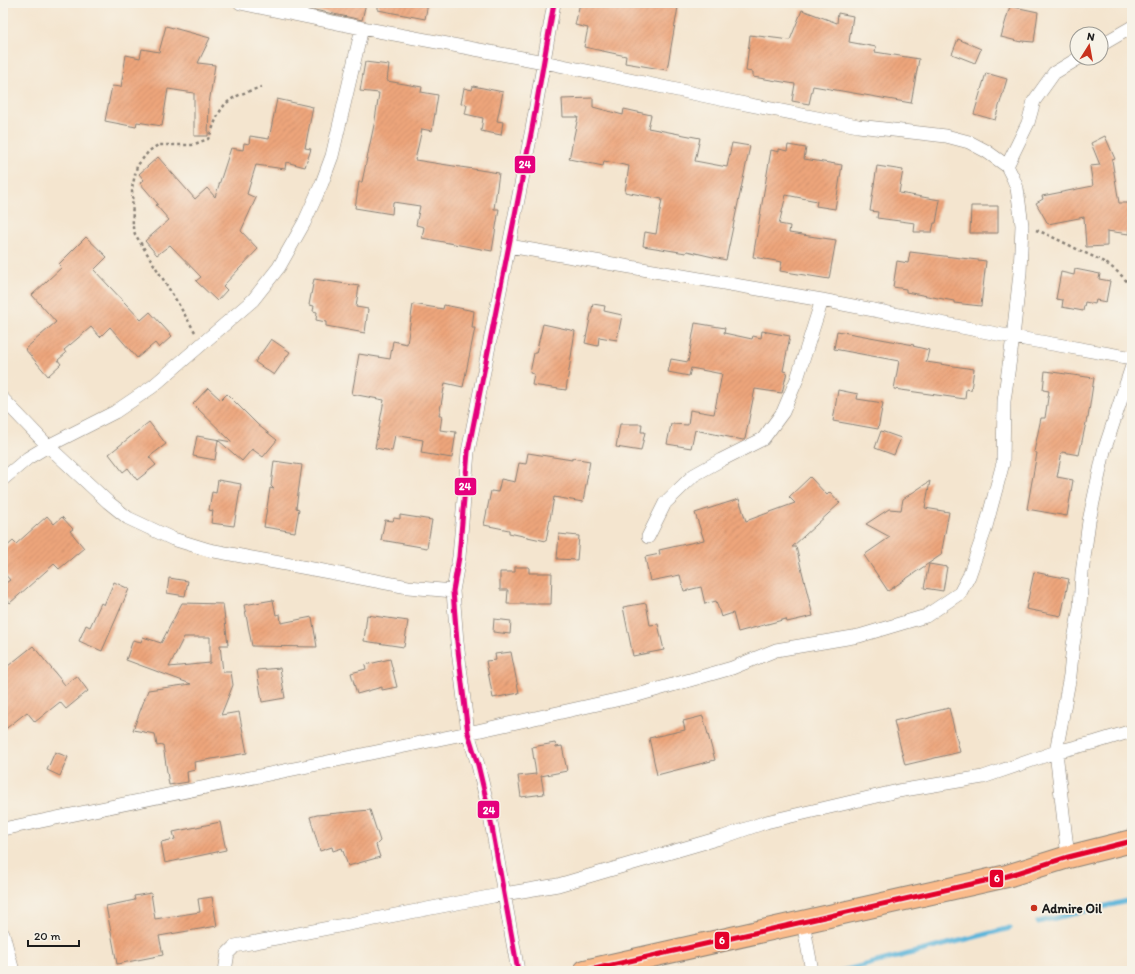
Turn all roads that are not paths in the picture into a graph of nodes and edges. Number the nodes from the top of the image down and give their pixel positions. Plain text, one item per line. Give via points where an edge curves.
1 (240, 3) edge
2 (554, 3) edge
3 (1132, 27) edge
4 (362, 28) junction
5 (1109, 40) edge
6 (544, 62) junction
7 (1069, 64) edge
8 (1007, 166) junction
9 (509, 246) junction
10 (822, 300) junction
11 (1013, 337) junction
12 (1132, 358) edge
13 (1132, 366) edge
14 (3, 399) edge
15 (48, 446) junction
16 (3, 479) edge
17 (648, 538) dead end
18 (454, 590) junction
19 (1132, 731) edge
20 (468, 733) junction
21 (1056, 752) junction
22 (3, 829) edge
23 (1132, 841) edge
24 (1068, 858) junction
25 (504, 894) junction
26 (804, 922) junction
27 (3, 934) edge
28 (13, 971) edge
29 (225, 971) edge
30 (518, 971) edge
31 (585, 971) edge
32 (812, 971) edge

1 - 4 street
2 - 6 street
3 - 5 street
4 - 6 street
4 - 15 street via 332,156 304,223 279,267 254,300 152,387 115,412
6 - 8 street via 850,124 946,136 969,142
6 - 9 street
7 - 8 street via 1054,73 1034,101 1028,123
8 - 11 street via 1017,188 1022,225
9 - 10 street
9 - 18 street via 468,452
10 - 11 street
10 - 17 street via 797,379 783,412 763,439 694,475 665,503
11 - 12 street
11 - 20 street via 1004,401 1003,463 985,530 969,576 960,593 944,605 926,616 859,636 776,650 732,668 634,696
13 - 21 street via 1104,451 1089,521 1069,686
14 - 15 street
15 - 16 street via 28,458
15 - 18 street via 128,518 173,539 209,550 408,587
18 - 20 street via 457,650
19 - 21 street
20 - 22 street
20 - 25 street via 478,765
21 - 24 street
21 - 25 street via 983,777 898,791 766,822 558,885
23 - 24 highway
24 - 26 highway via 1008,876
25 - 29 street via 235,946 228,953
25 - 30 street
26 - 31 highway
26 - 32 street
27 - 28 street

